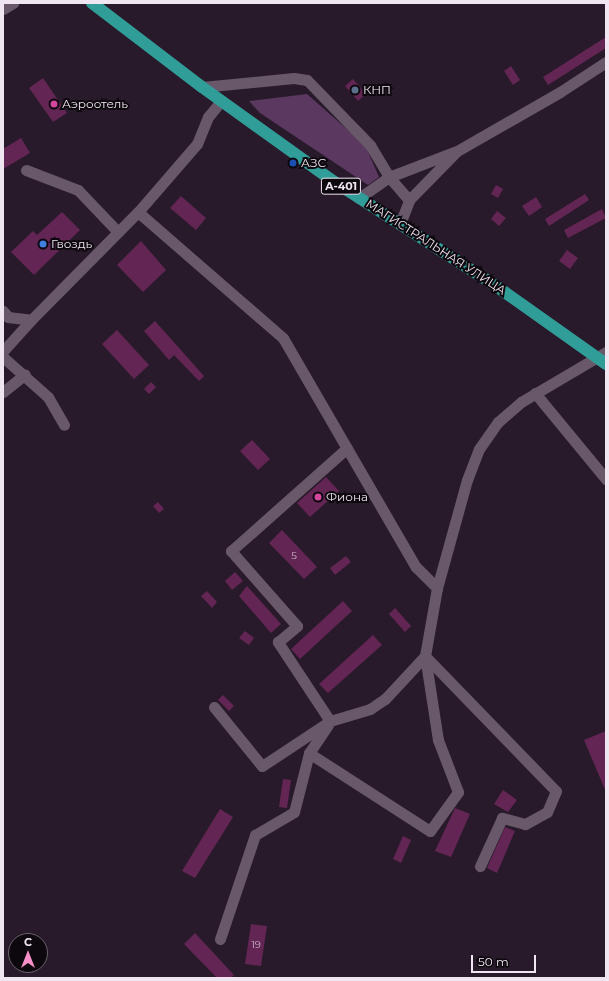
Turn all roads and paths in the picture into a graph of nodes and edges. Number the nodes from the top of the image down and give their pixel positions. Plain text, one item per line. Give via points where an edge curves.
1 (13, 3) edge
2 (92, 3) edge
3 (3, 9) edge
4 (606, 62) edge
5 (202, 87) junction
6 (221, 101) junction
7 (457, 151) junction
8 (26, 170) dead end
9 (389, 176) junction
10 (360, 198) junction
11 (409, 200) junction
12 (138, 212) junction
13 (400, 224) junction
14 (116, 230) junction
15 (3, 311) edge
16 (31, 320) junction
17 (3, 351) edge
18 (3, 357) edge
19 (603, 358) edge
20 (25, 374) junction
21 (3, 392) edge
22 (535, 393) junction
23 (64, 425) dead end
24 (347, 448) junction
25 (606, 479) edge
26 (437, 588) junction
27 (424, 656) junction
28 (214, 707) dead end
29 (330, 721) junction
30 (309, 753) junction
31 (480, 866) dead end
32 (220, 939) dead end

1 - 3 street
2 - 5 main road, МАГИСТРАЛЬНАЯ УЛИЦА / А-401
4 - 7 street via 560,92
5 - 6 main road, МАГИСТРАЛЬНАЯ УЛИЦА / А-401
5 - 9 street via 294,78 307,80 370,144
6 - 10 main road, МАГИСТРАЛЬНАЯ УЛИЦА / А-401
6 - 12 street via 208,117 197,144
7 - 9 street
7 - 11 street
8 - 14 street via 78,190
9 - 10 street
9 - 11 street
10 - 13 main road, МАГИСТРАЛЬНАЯ УЛИЦА / А-401
11 - 13 street
12 - 14 street
12 - 24 street via 283,338
13 - 19 main road, МАГИСТРАЛЬНАЯ УЛИЦА / А-401
14 - 16 street
15 - 16 street via 8,317
16 - 17 street
18 - 20 street
19 - 22 street
20 - 21 street
20 - 23 street via 48,397
22 - 25 street
22 - 26 street via 498,422 479,449 467,480
24 - 26 street via 416,567
24 - 29 street via 231,551 297,626 278,642
26 - 27 street
27 - 29 street via 385,699 370,709
27 - 30 street via 438,740 458,792 430,830
27 - 31 street via 556,791 547,812 525,824 502,818
28 - 29 street via 262,766
29 - 30 street
30 - 32 street via 294,812 255,835

